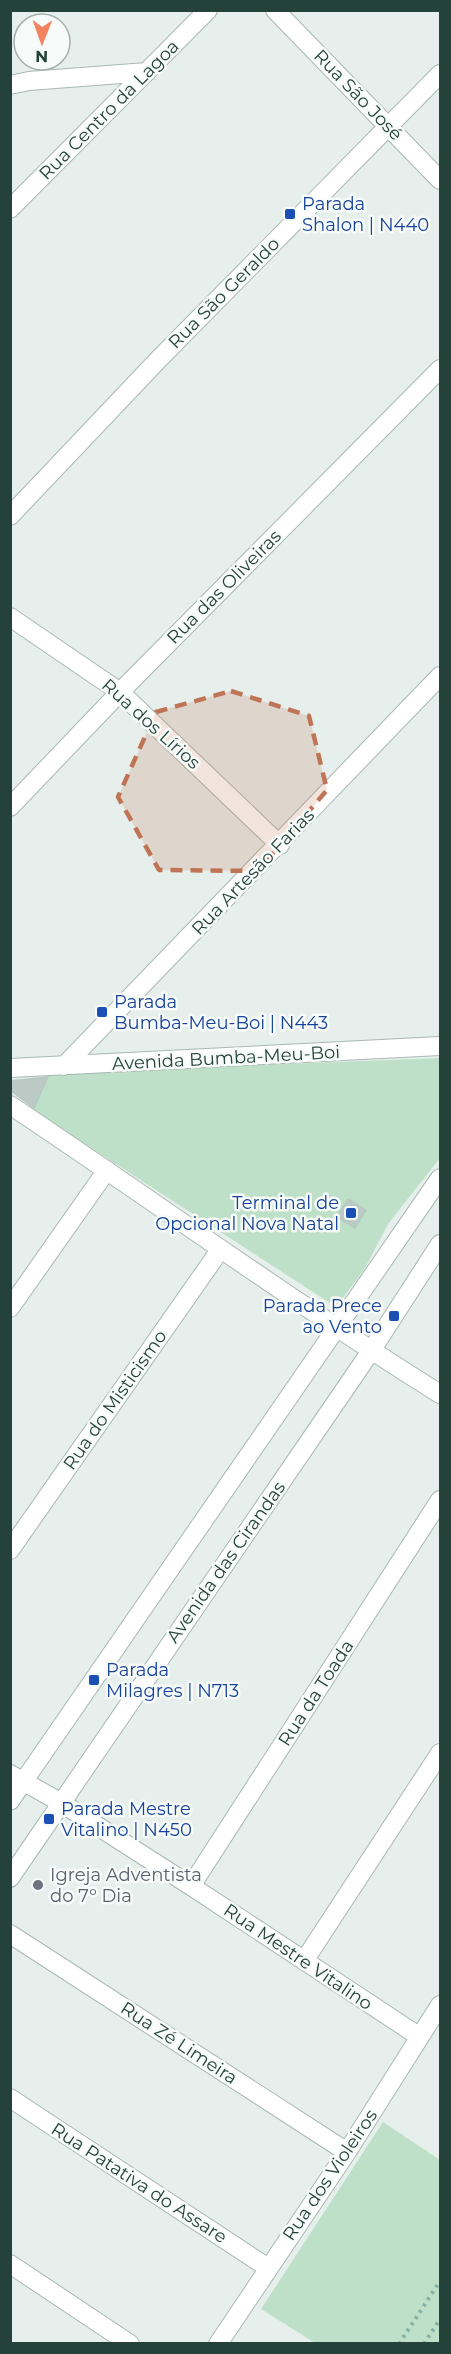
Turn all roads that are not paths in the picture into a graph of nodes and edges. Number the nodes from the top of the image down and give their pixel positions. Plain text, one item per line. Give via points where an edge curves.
1 (208, 10) edge
2 (275, 10) edge
3 (147, 72) junction
4 (441, 74) edge
5 (10, 85) edge
6 (389, 127) junction
7 (441, 180) edge
8 (10, 209) edge
9 (441, 369) edge
10 (10, 516) edge
11 (10, 617) edge
12 (441, 676) edge
13 (120, 692) junction
14 (10, 807) edge
15 (280, 845) junction
16 (441, 1046) edge
17 (64, 1066) junction
18 (10, 1068) edge
19 (10, 1105) edge
20 (107, 1170) junction
21 (441, 1178) edge
22 (441, 1244) edge
23 (220, 1250) junction
24 (10, 1308) edge
25 (338, 1328) junction
26 (371, 1351) junction
27 (441, 1394) edge
28 (441, 1500) edge
29 (10, 1550) edge
30 (441, 1753) edge
31 (17, 1779) edge
32 (10, 1801) edge
33 (60, 1802) junction
34 (10, 1878) edge
35 (191, 1886) junction
36 (10, 1934) edge
37 (304, 1961) junction
38 (441, 2005) edge
39 (420, 2037) junction
40 (10, 2098) edge
41 (347, 2152) junction
42 (10, 2264) edge
43 (268, 2268) junction
44 (130, 2343) edge
45 (218, 2343) edge

1 - 3 street, Rua Centro da Lagoa
2 - 6 street, Rua São José
3 - 5 street
3 - 8 street, Rua Centro da Lagoa
4 - 6 street, Rua São Geraldo
6 - 7 street, Rua São José
6 - 10 street, Rua São Geraldo
9 - 13 street, Rua das Oliveiras
11 - 13 street, Rua dos Lírios
12 - 15 street, Rua Artesão Farias
13 - 14 street, Rua das Oliveiras
13 - 15 street, Rua dos Lírios
15 - 17 street, Rua Artesão Farias
16 - 17 street, Avenida Bumba-Meu-Boi
17 - 18 street, Avenida Bumba-Meu-Boi
19 - 20 street
20 - 23 street
20 - 24 street
21 - 25 street
22 - 26 street, Avenida das Cirandas
23 - 25 street
23 - 29 street, Rua do Misticismo
25 - 26 street
25 - 31 street
26 - 27 street
26 - 33 street, Avenida das Cirandas
28 - 35 street, Rua da Toada
30 - 37 street
31 - 32 street
31 - 33 street, Rua Mestre Vitalino
33 - 34 street, Avenida das Cirandas
33 - 35 street, Rua Mestre Vitalino
35 - 37 street, Rua Mestre Vitalino
36 - 41 street, Rua Zé Limeira
37 - 39 street, Rua Mestre Vitalino
38 - 39 street, Rua dos Violeiros
39 - 41 street, Rua dos Violeiros
40 - 43 street, Rua Patativa do Assare
41 - 43 street, Rua dos Violeiros
42 - 44 street
43 - 45 street, Rua dos Violeiros

